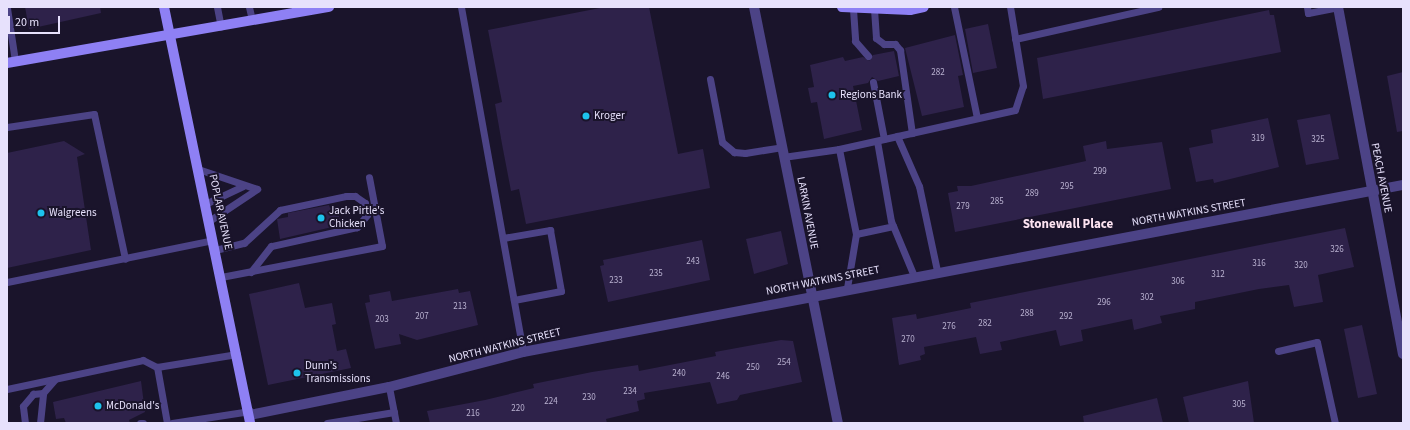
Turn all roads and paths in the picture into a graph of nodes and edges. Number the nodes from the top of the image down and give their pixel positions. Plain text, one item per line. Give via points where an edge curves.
1 (164, 7) edge
2 (216, 7) edge
3 (249, 7) edge
4 (329, 7) edge
5 (461, 7) edge
6 (754, 7) edge
7 (842, 7) edge
8 (924, 7) edge
9 (954, 7) edge
10 (1010, 7) edge
11 (1158, 7) edge
12 (1307, 7) edge
13 (1338, 7) edge
14 (7, 8) edge
15 (902, 8) edge
16 (853, 9) junction
17 (874, 9) junction
18 (8, 17) edge
19 (252, 20) junction
20 (220, 27) junction
21 (170, 35) junction
22 (1015, 39) junction
23 (868, 56) dead end
24 (11, 62) edge
25 (710, 79) dead end
26 (873, 82) dead end
27 (977, 118) junction
28 (7, 128) edge
29 (912, 133) junction
30 (897, 136) junction
31 (880, 140) junction
32 (839, 149) junction
33 (782, 152) junction
34 (198, 168) junction
35 (369, 177) dead end
36 (1403, 185) edge
37 (243, 186) junction
38 (1371, 191) junction
39 (205, 204) junction
40 (209, 221) junction
41 (893, 226) junction
42 (856, 234) junction
43 (503, 238) junction
44 (214, 245) junction
45 (124, 259) junction
46 (251, 272) junction
47 (937, 272) junction
48 (914, 276) junction
49 (221, 277) junction
50 (7, 282) edge
51 (847, 288) junction
52 (811, 295) junction
53 (514, 300) junction
54 (1278, 351) dead end
55 (523, 352) junction
56 (237, 354) junction
57 (1403, 354) edge
58 (157, 367) junction
59 (54, 379) junction
60 (390, 387) junction
61 (7, 389) edge
62 (43, 393) junction
63 (394, 412) junction
64 (250, 416) edge
65 (25, 423) edge
66 (40, 423) edge
67 (167, 423) edge
68 (172, 423) edge
69 (327, 423) edge
70 (396, 423) edge
71 (838, 423) edge
72 (1335, 423) edge

1 - 21 main road, POPLAR AVENUE
2 - 20 lane
3 - 19 lane
4 - 19 main road
5 - 43 lane
6 - 33 street, LARKIN AVENUE
7 - 16 main road
8 - 15 main road
9 - 27 lane
10 - 22 lane
11 - 22 lane
12 - 13 lane via 1308,13
13 - 38 street, PEACH AVENUE
14 - 18 lane
15 - 17 main road
16 - 17 main road
16 - 23 lane via 855,41
17 - 29 lane via 876,38 884,44 895,44 900,50
18 - 24 lane
19 - 20 main road
20 - 21 main road
21 - 24 main road
21 - 34 main road, POPLAR AVENUE
22 - 27 lane via 1023,86 1015,110
25 - 33 lane via 722,142 734,152
26 - 31 lane
27 - 29 lane
28 - 45 lane via 94,114
29 - 30 lane
30 - 31 lane
30 - 47 lane via 919,186
31 - 32 lane
31 - 41 lane
32 - 33 lane
32 - 42 lane
33 - 52 street, LARKIN AVENUE
34 - 37 lane
34 - 39 main road, POPLAR AVENUE
35 - 46 lane via 382,246
36 - 38 street, NORTH WATKINS STREET
37 - 39 lane
37 - 40 lane via 257,189
38 - 47 street, NORTH WATKINS STREET
38 - 57 street, PEACH AVENUE
39 - 40 main road, POPLAR AVENUE
40 - 44 main road, POPLAR AVENUE
41 - 42 lane
41 - 48 lane
42 - 51 lane
43 - 53 lane
43 - 53 lane via 550,230 561,291
44 - 45 lane
44 - 46 lane via 244,244 280,210 346,196 355,196 364,203 367,215 357,227 271,246
44 - 49 main road, POPLAR AVENUE
45 - 50 lane
46 - 49 lane
47 - 48 street, NORTH WATKINS STREET
48 - 51 street, NORTH WATKINS STREET
49 - 56 main road, POPLAR AVENUE
51 - 52 street, NORTH WATKINS STREET
52 - 55 street, NORTH WATKINS STREET
52 - 71 street, LARKIN AVENUE
53 - 55 lane
54 - 72 lane via 1317,342
55 - 60 street, NORTH WATKINS STREET
56 - 58 lane
56 - 64 main road, POPLAR AVENUE
58 - 59 lane via 143,360
58 - 67 lane
59 - 61 lane
59 - 62 lane
60 - 63 lane
60 - 64 street, NORTH WATKINS STREET
62 - 65 lane via 33,394 23,406
62 - 66 lane
63 - 69 lane
63 - 70 lane
64 - 68 lane

